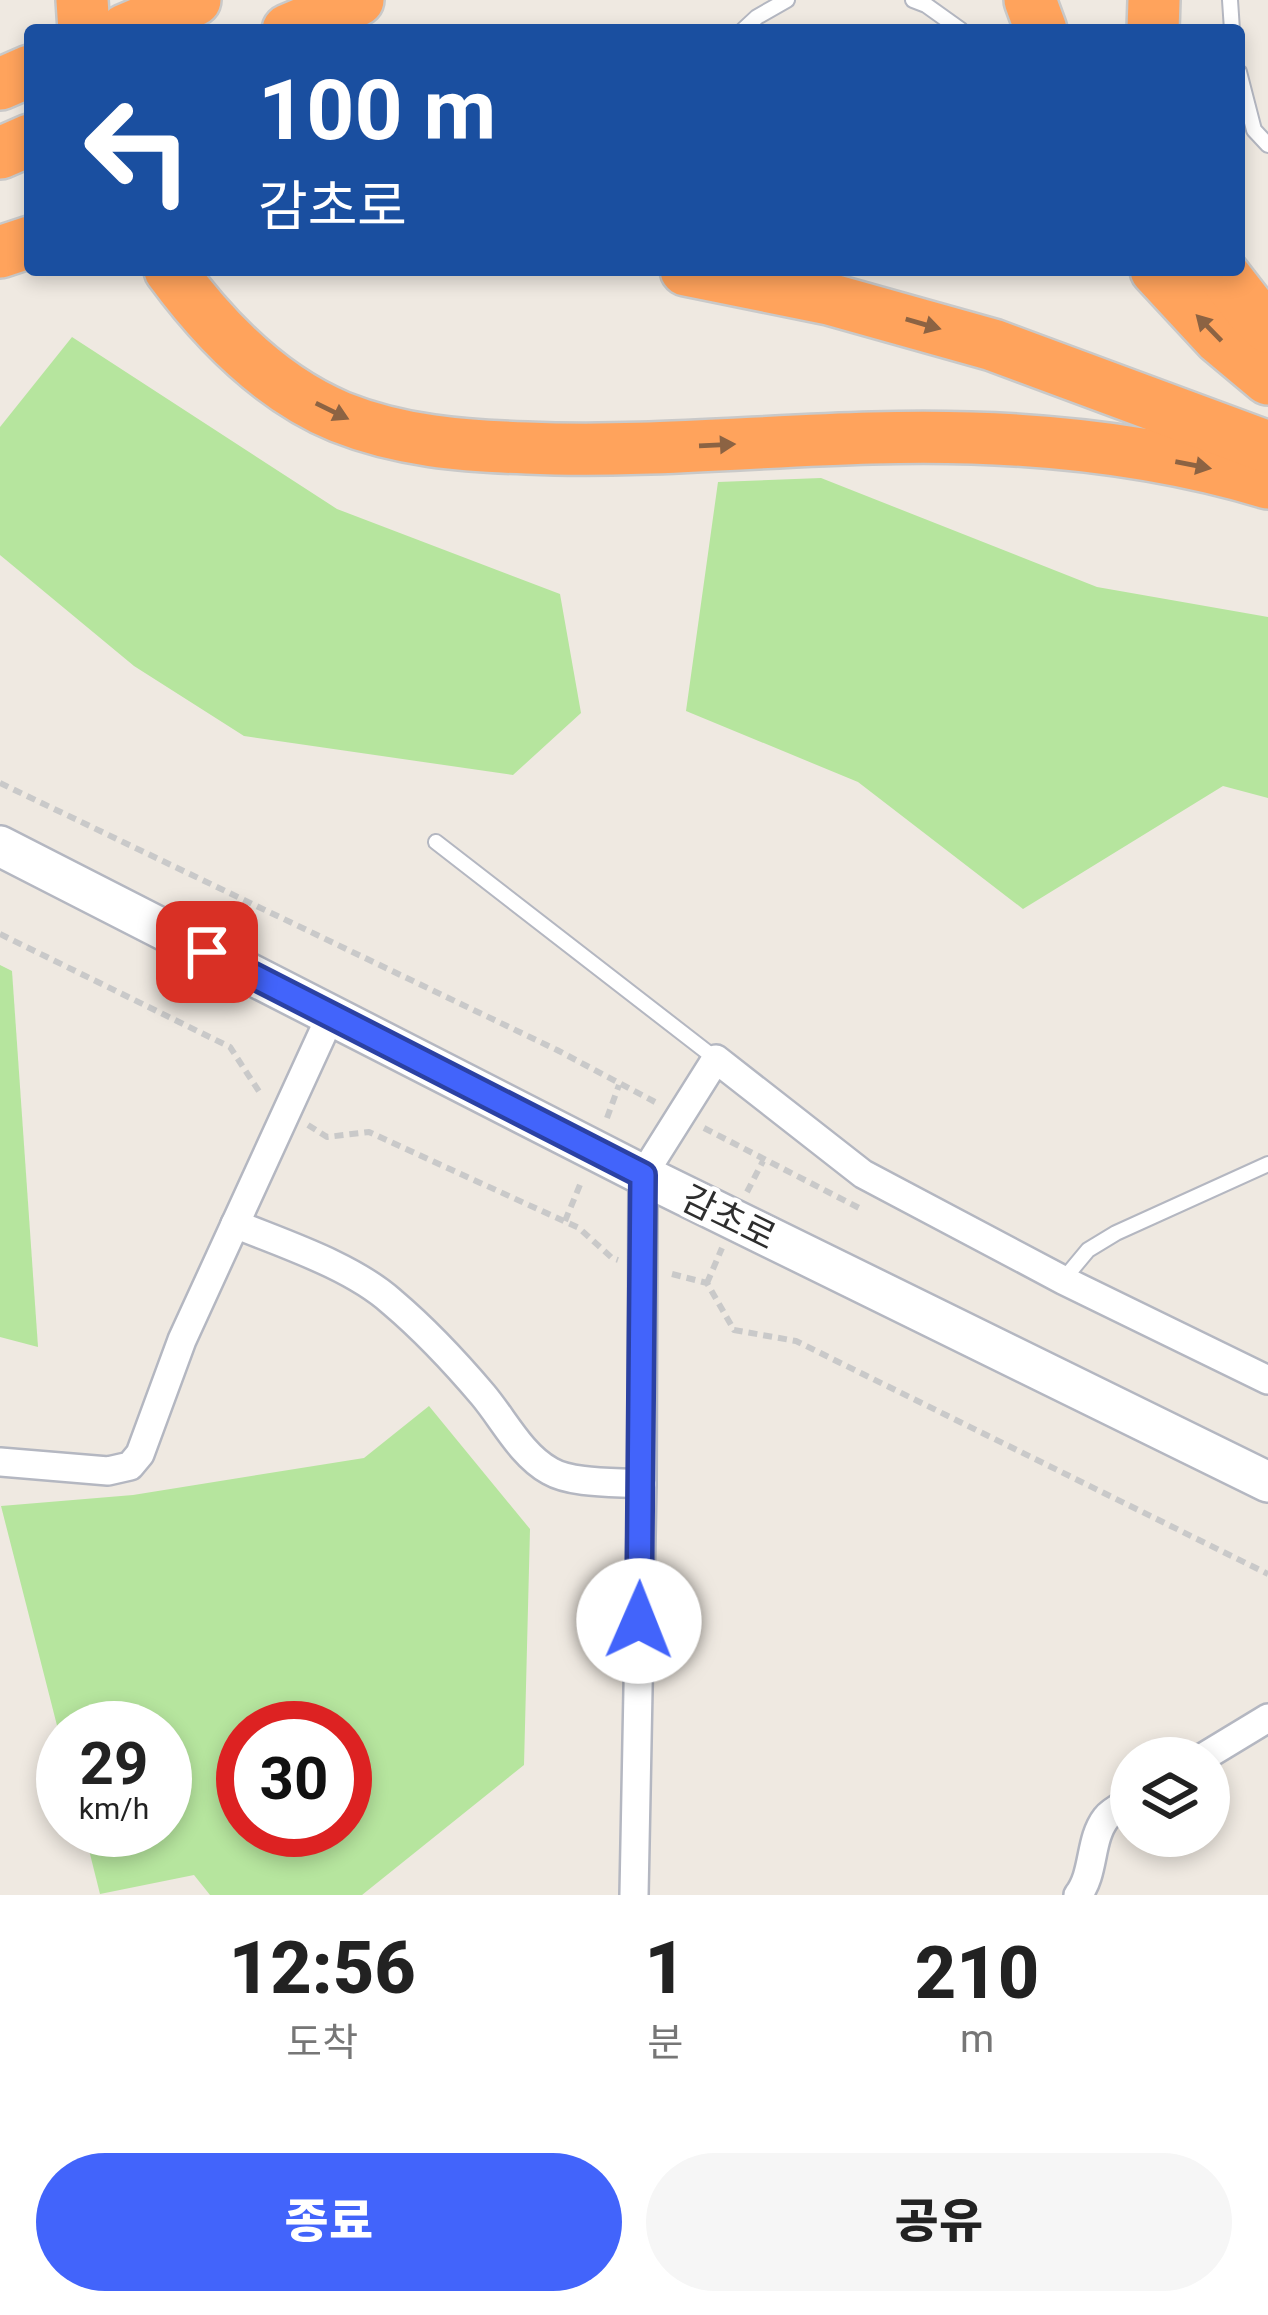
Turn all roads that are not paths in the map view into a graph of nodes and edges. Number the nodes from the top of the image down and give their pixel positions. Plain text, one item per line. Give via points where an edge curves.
1 (195, 0) edge
2 (358, 0) edge
3 (787, 0) edge
4 (914, 0) edge
5 (139, 24) edge
6 (302, 24) edge
7 (749, 24) edge
8 (953, 24) edge
9 (1245, 94) edge
10 (1268, 145) edge
11 (174, 276) edge
12 (717, 276) edge
13 (785, 276) edge
14 (1162, 276) edge
15 (1225, 276) edge
16 (829, 298) junction
17 (1268, 327) edge
18 (1268, 379) edge
19 (1268, 447) edge
20 (1268, 483) edge
21 (436, 842) dead end
22 (0, 847) edge
23 (332, 1015) junction
24 (716, 1059) junction
25 (1268, 1164) edge
26 (643, 1175) junction
27 (235, 1224) junction
28 (1063, 1280) junction
29 (1268, 1380) edge
30 (0, 1462) edge
31 (1268, 1482) edge
32 (642, 1484) junction
33 (1268, 1718) edge
34 (1230, 1741) edge
35 (1110, 1815) edge
36 (634, 1895) edge
37 (1078, 1895) edge

1 - 5 highway
2 - 6 highway
3 - 7 lane
4 - 8 lane
9 - 10 lane
11 -> 20 highway via 202,313 278,381 337,416 405,438 559,450 1000,440 1118,450
12 - 16 highway
13 - 16 lane
18 -> 14 highway
15 - 17 highway
16 -> 19 highway via 993,345
21 - 24 lane
22 - 23 main road, 감초로
23 - 26 main road, 감초로
23 - 27 street
24 - 26 street
24 - 28 street via 863,1174
25 - 28 lane via 1116,1233
26 - 31 main road, 감초로
26 - 32 street
27 - 30 street via 130,1466
27 - 32 street via 328,1262 388,1298 552,1472
28 - 29 street
32 - 36 street
33 - 34 street
35 - 37 street

